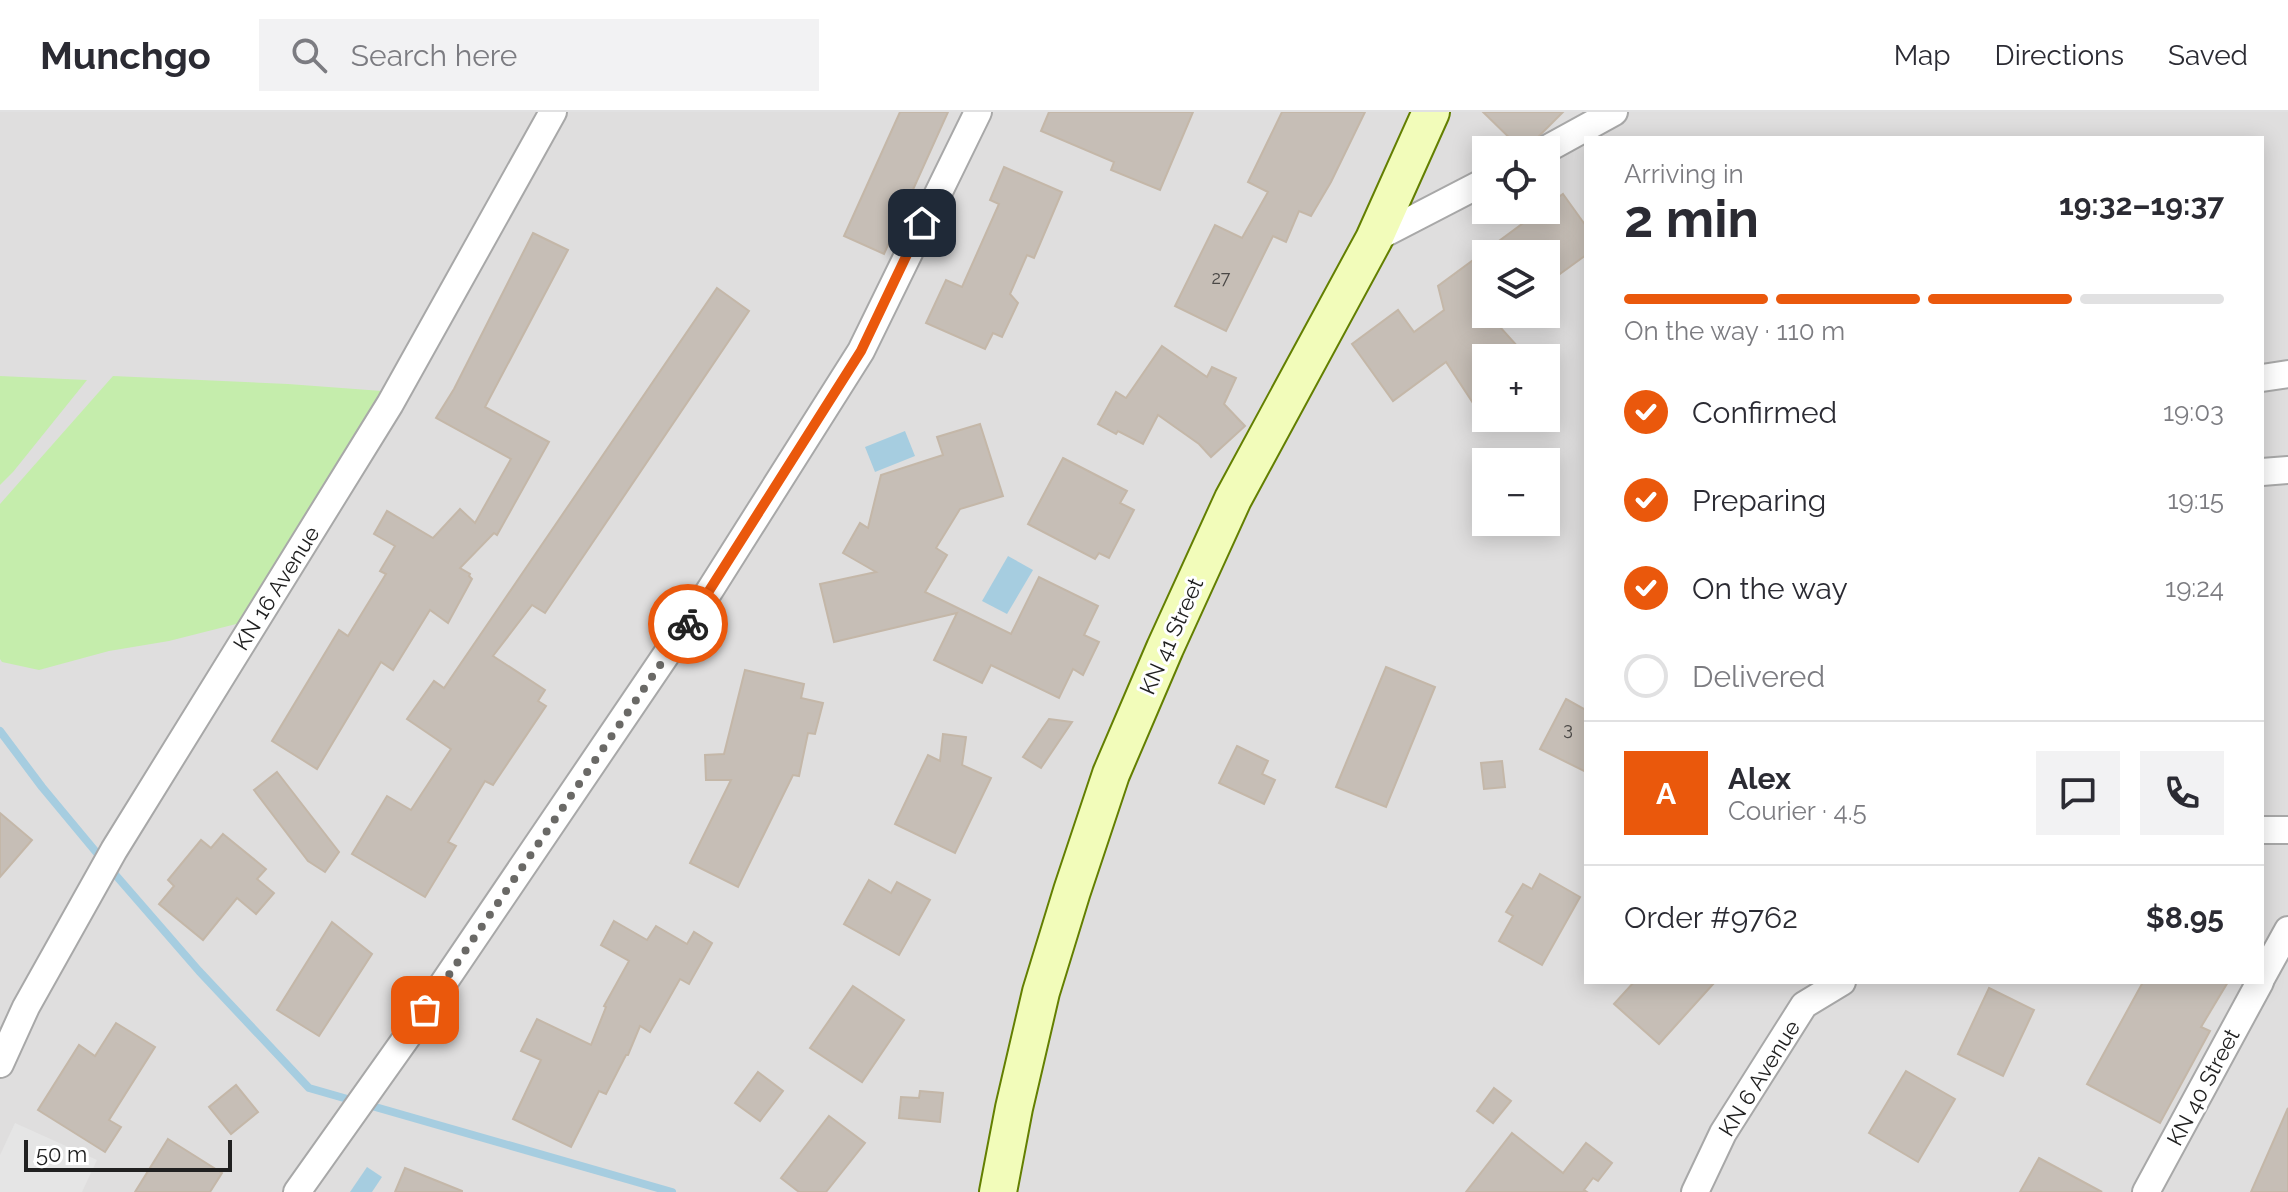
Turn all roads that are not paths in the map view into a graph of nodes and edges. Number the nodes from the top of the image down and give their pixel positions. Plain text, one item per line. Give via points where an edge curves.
1 (553, 112) edge
2 (978, 112) edge
3 (1431, 112) edge
4 (1614, 112) edge
5 (1560, 142) edge
6 (1472, 188) edge
7 (1374, 239) junction
8 (2288, 374) edge
9 (2264, 378) edge
10 (2288, 470) edge
11 (2264, 472) edge
12 (2264, 830) edge
13 (2288, 830) edge
14 (2288, 930) edge
15 (2264, 974) edge
16 (1835, 984) edge
17 (2259, 984) edge
18 (1806, 993) edge
19 (0, 1064) edge
20 (297, 1192) edge
21 (998, 1192) edge
22 (1695, 1192) edge
23 (2146, 1192) edge

1 - 19 street, KN 16 Avenue via 390,404 114,850
2 - 20 street via 861,351 710,590
3 - 7 main road, KN 41 Street
4 - 5 street
6 - 7 street
7 - 21 main road, KN 41 Street via 1233,499 1111,774 1041,992
8 - 9 street
10 - 11 street
12 - 13 street
14 - 15 street, KN 40 Street
16 - 18 street, KN 6 Avenue
17 - 23 street, KN 40 Street
18 - 22 street, KN 6 Avenue via 1723,1133

